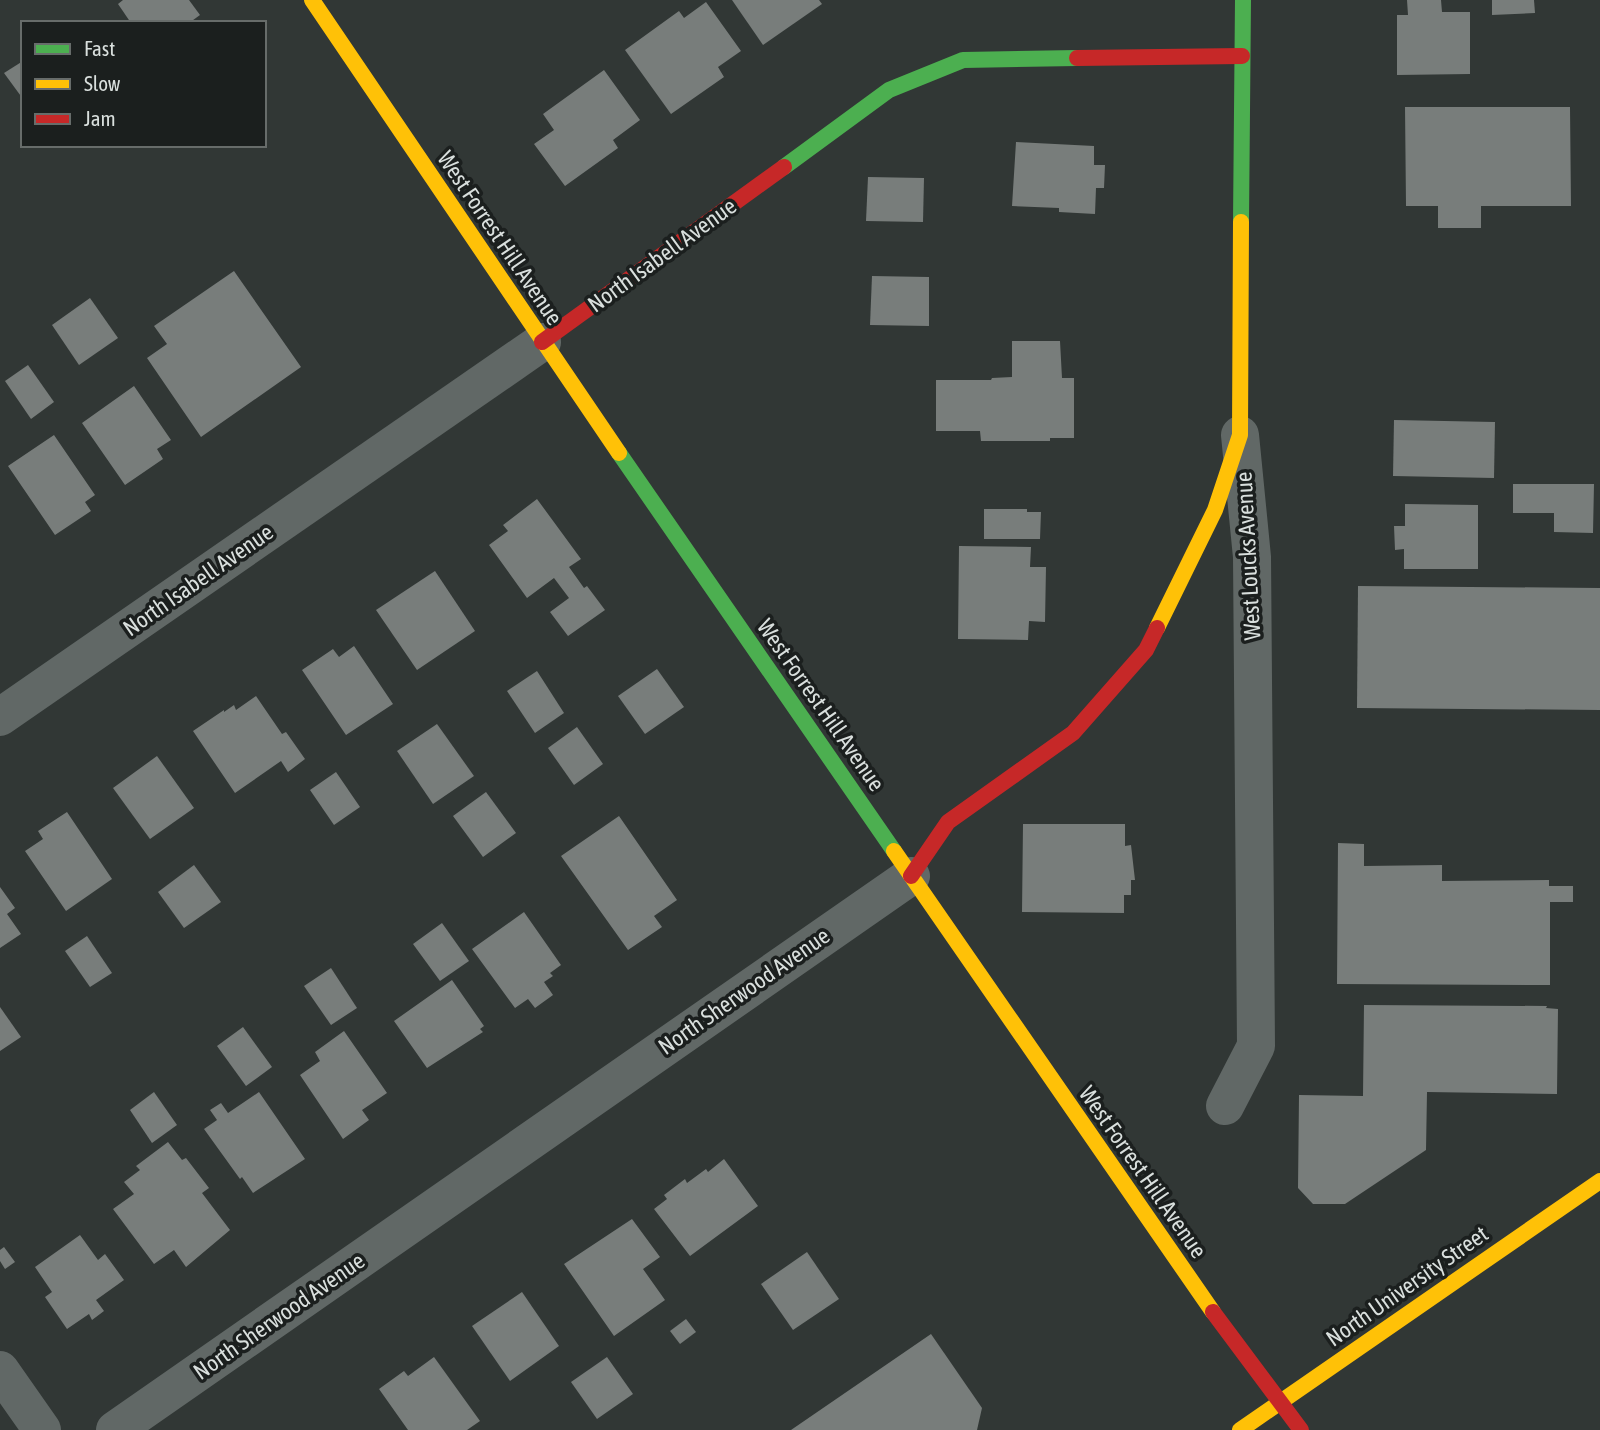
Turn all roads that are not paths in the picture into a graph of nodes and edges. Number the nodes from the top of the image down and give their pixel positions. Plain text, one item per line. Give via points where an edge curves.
1 (312, 0) edge
2 (1243, 0) edge
3 (1242, 56) junction
4 (542, 342) junction
5 (1240, 435) junction
6 (0, 717) edge
7 (911, 876) junction
8 (1225, 1106) dead end
9 (1600, 1181) edge
10 (0, 1370) edge
11 (1281, 1401) junction
12 (42, 1430) edge
13 (115, 1430) edge
14 (1240, 1430) edge
15 (1301, 1430) edge

1 - 4 main road, West Forrest Hill Avenue
2 - 3 main road, West Loucks Avenue
3 - 4 main road, North Isabell Avenue via 963,60 889,90
3 - 5 main road, West Loucks Avenue
4 - 6 street, North Isabell Avenue
4 - 7 main road, West Forrest Hill Avenue
5 - 7 main road, North Sherwood Avenue via 1215,510 1146,650 1073,733 948,822
5 - 8 street, West Loucks Avenue via 1252,557 1256,1046
7 - 11 main road, West Forrest Hill Avenue via 1243,1355
7 - 13 street, North Sherwood Avenue
9 - 11 main road, North University Street
10 - 12 street
11 - 14 main road, North University Street
11 - 15 main road, West Forrest Hill Avenue

